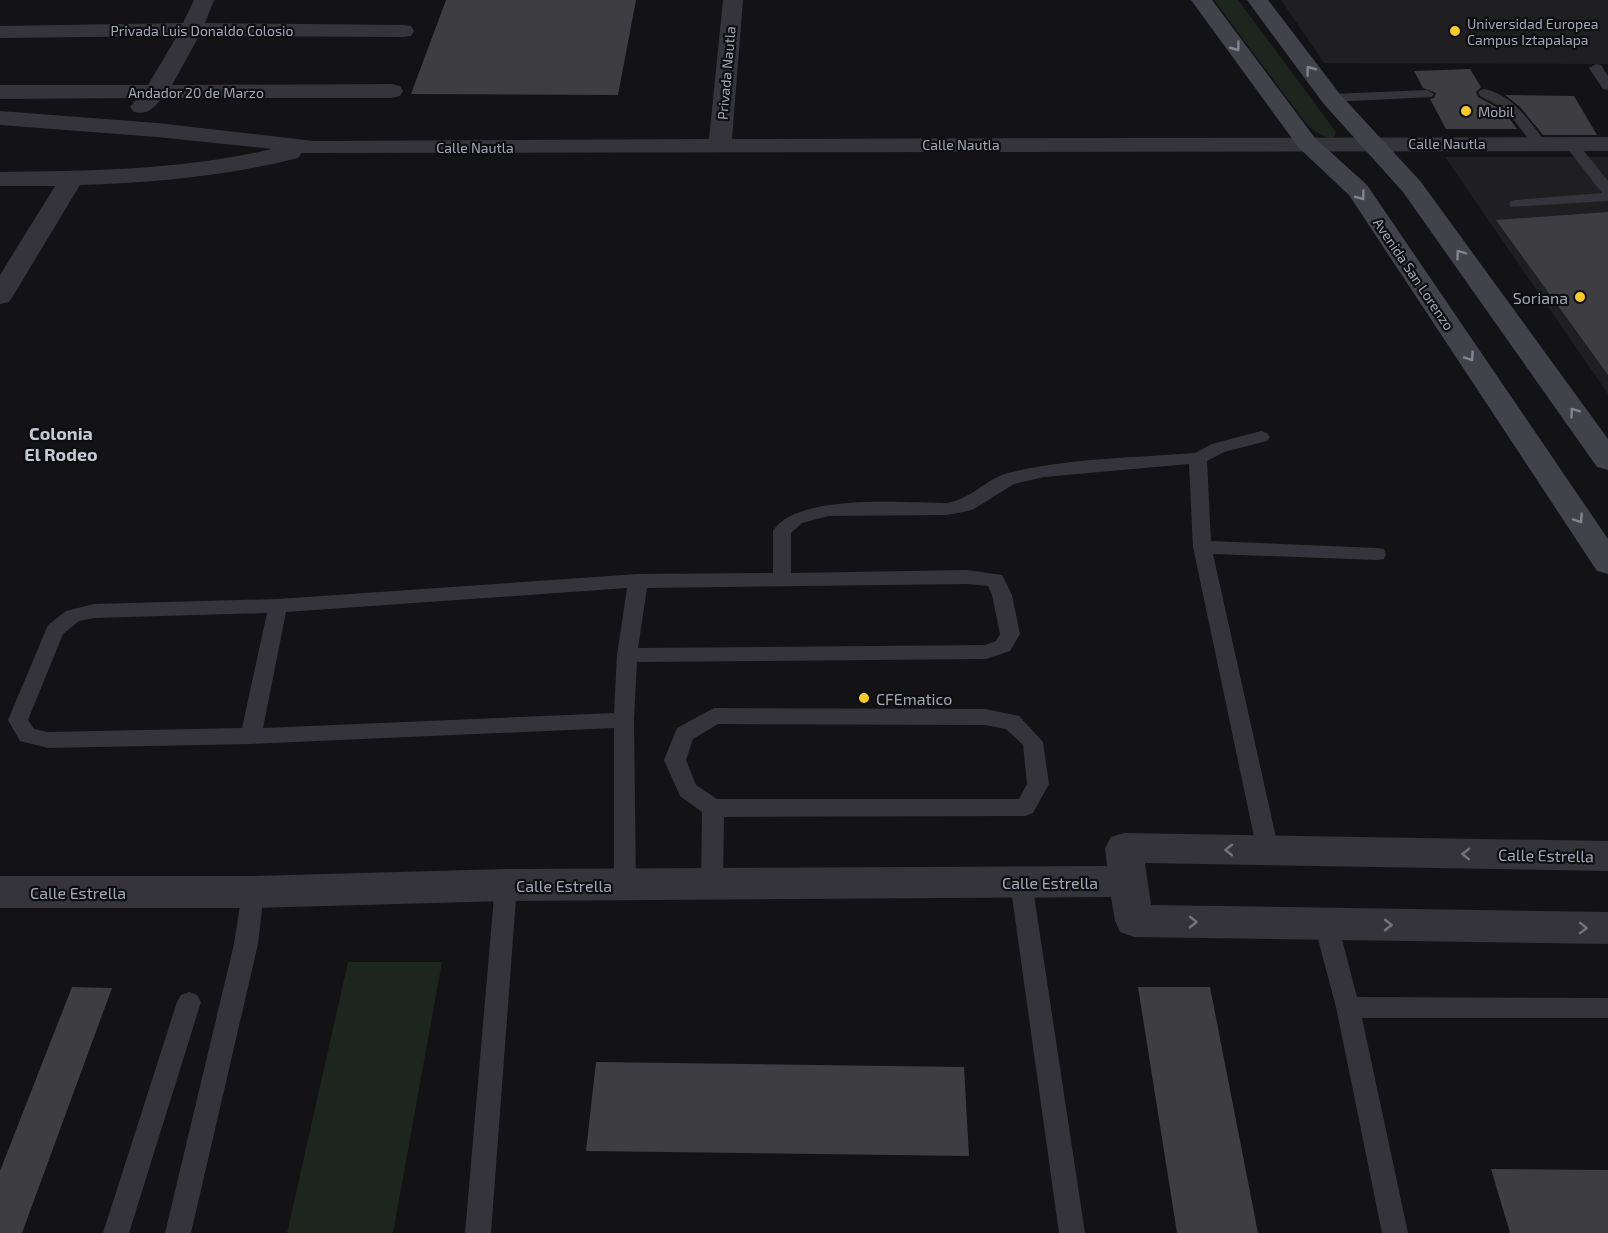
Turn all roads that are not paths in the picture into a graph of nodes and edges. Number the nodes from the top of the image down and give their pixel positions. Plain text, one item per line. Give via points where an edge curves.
1 (204, 0) edge
2 (733, 0) edge
3 (1201, 0) edge
4 (1257, 0) edge
5 (192, 29) junction
6 (403, 31) dead end
7 (0, 32) edge
8 (1596, 68) dead end
9 (1608, 86) edge
10 (392, 91) dead end
11 (0, 92) edge
12 (156, 93) junction
13 (1485, 93) dead end
14 (1426, 94) dead end
15 (1331, 98) junction
16 (0, 118) edge
17 (123, 126) junction
18 (1307, 143) junction
19 (1370, 143) junction
20 (1539, 143) junction
21 (1570, 144) junction
22 (1608, 144) edge
23 (720, 145) junction
24 (314, 148) junction
25 (72, 179) junction
26 (0, 180) edge
27 (1608, 192) edge
28 (1608, 197) edge
29 (1516, 204) dead end
30 (0, 296) edge
31 (1261, 437) dead end
32 (1198, 458) junction
33 (1608, 460) edge
34 (1202, 547) junction
35 (1377, 554) dead end
36 (1608, 563) edge
37 (782, 579) junction
38 (638, 581) junction
39 (278, 606) junction
40 (627, 655) junction
41 (624, 720) junction
42 (251, 736) junction
43 (713, 808) junction
44 (1268, 851) junction
45 (1608, 856) edge
46 (1126, 865) junction
47 (1020, 882) junction
48 (506, 885) junction
49 (625, 885) junction
50 (712, 885) junction
51 (0, 892) edge
52 (253, 892) junction
53 (1326, 924) junction
54 (1608, 928) edge
55 (189, 1002) dead end
56 (1348, 1006) junction
57 (1608, 1008) edge
58 (116, 1233) edge
59 (178, 1233) edge
60 (478, 1233) edge
61 (1072, 1233) edge
62 (1395, 1233) edge

1 - 5 street
2 - 23 street, Privada Nautla
3 -> 18 main road, Avenida San Lorenzo
15 -> 4 main road
5 - 6 street, Privada Luis Donaldo Colosio
5 - 7 street, Privada Luis Donaldo Colosio
5 - 12 street
8 - 9 lane
10 - 12 street, Andador 20 de Marzo
11 - 12 street, Andador 20 de Marzo
12 - 17 street
13 - 20 lane via 1501,97 1511,106
14 - 15 lane
15 - 19 main road
16 - 17 street, Calle Nautla
17 - 24 street, Calle Nautla
18 - 19 street, Calle Nautla
18 - 23 street, Calle Nautla
18 -> 36 main road, Avenida San Lorenzo via 1358,190
19 - 20 street, Calle Nautla
33 -> 19 main road via 1412,187
20 - 21 street, Calle Nautla
21 - 22 street, Calle Nautla
21 - 27 lane
23 - 24 street, Calle Nautla
24 - 25 street, Calle Nautla via 224,166
25 - 26 street, Calle Nautla
25 - 30 street
28 - 29 lane
31 - 32 lane via 1218,448
32 - 34 lane
32 - 37 lane via 1044,471 1008,479 968,505 947,509 828,510 796,519 782,531
34 - 35 lane
34 - 44 lane
37 - 38 lane
37 - 40 lane via 995,580 1010,634 1003,646 986,652
38 - 39 lane
38 - 40 lane
39 - 42 lane
39 - 42 lane via 94,611 73,616 55,630 18,720 27,735 48,740
40 - 41 lane
41 - 42 lane
41 - 49 lane
43 - 43 lane via 1025,807 1038,784 1033,741 1012,722 985,717 714,716 684,734 675,760 688,790
43 - 50 lane
45 -> 44 street, Calle Estrella
44 -> 46 street, Calle Estrella
46 - 47 street, Calle Estrella
46 -> 53 street via 1134,921
47 - 50 street, Calle Estrella
47 - 61 lane
48 - 49 street, Calle Estrella
48 - 52 street, Calle Estrella
48 - 60 lane
49 - 50 street, Calle Estrella
51 - 52 street, Calle Estrella
52 - 59 lane via 246,944
53 -> 54 street
53 - 56 lane
55 - 58 lane
56 - 57 lane
56 - 62 lane

